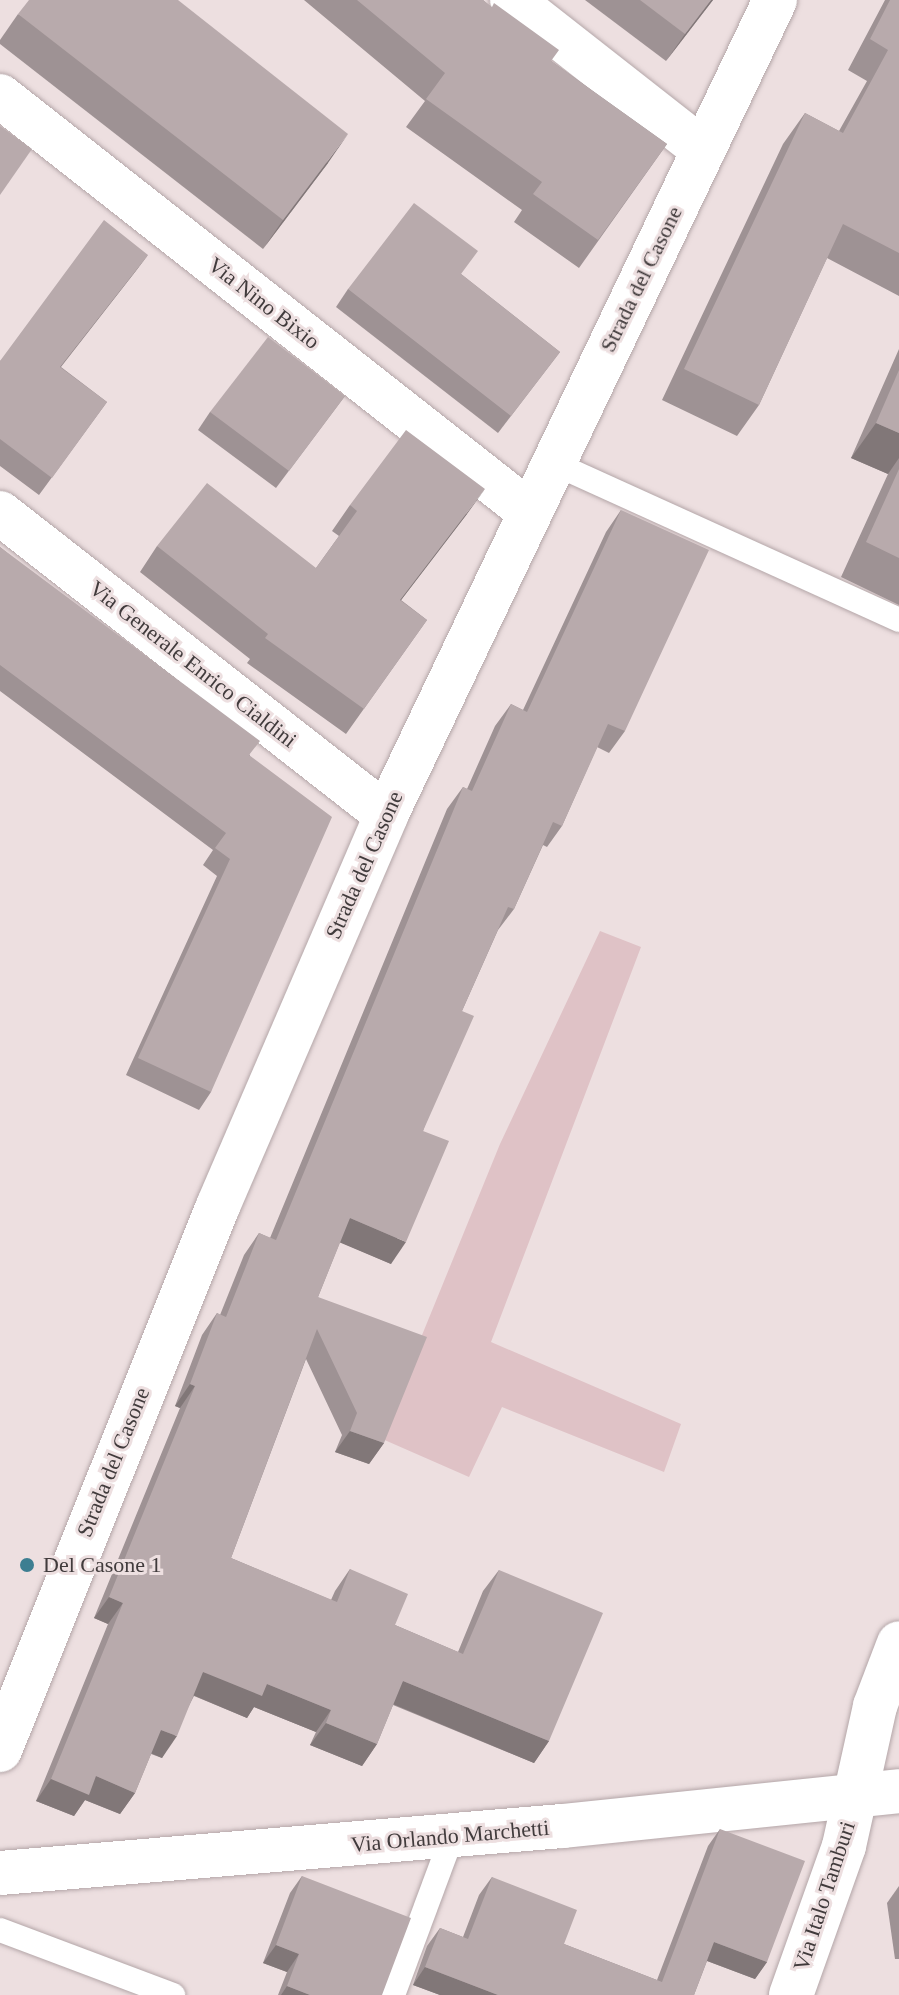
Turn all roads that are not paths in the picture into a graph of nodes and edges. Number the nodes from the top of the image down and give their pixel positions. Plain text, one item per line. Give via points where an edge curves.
1 (512, 0) edge
2 (775, 0) edge
3 (0, 96) edge
4 (703, 150) junction
5 (551, 462) junction
6 (527, 510) junction
7 (0, 513) edge
8 (899, 620) edge
9 (386, 815) junction
10 (899, 1643) edge
11 (0, 1750) edge
12 (899, 1791) edge
13 (854, 1796) junction
14 (452, 1836) junction
15 (0, 1873) edge
16 (0, 1930) edge
17 (173, 1995) edge
18 (393, 1995) edge
19 (791, 1995) edge

1 - 4 street
2 - 4 street, Strada del Casone
3 - 6 street, Via Nino Bixio
4 - 5 street, Strada del Casone
5 - 6 street, Strada del Casone
5 - 8 lane
6 - 9 street, Strada del Casone
7 - 9 street, Via Generale Enrico Cialdini
9 - 11 street, Strada del Casone via 224,1192
10 - 13 street, Via Italo Tamburi via 875,1706
12 - 13 street, Via Orlando Marchetti
13 - 14 street, Via Orlando Marchetti
13 - 19 street, Via Italo Tamburi via 844,1846
14 - 15 street, Via Orlando Marchetti
14 - 18 lane
16 - 17 lane

